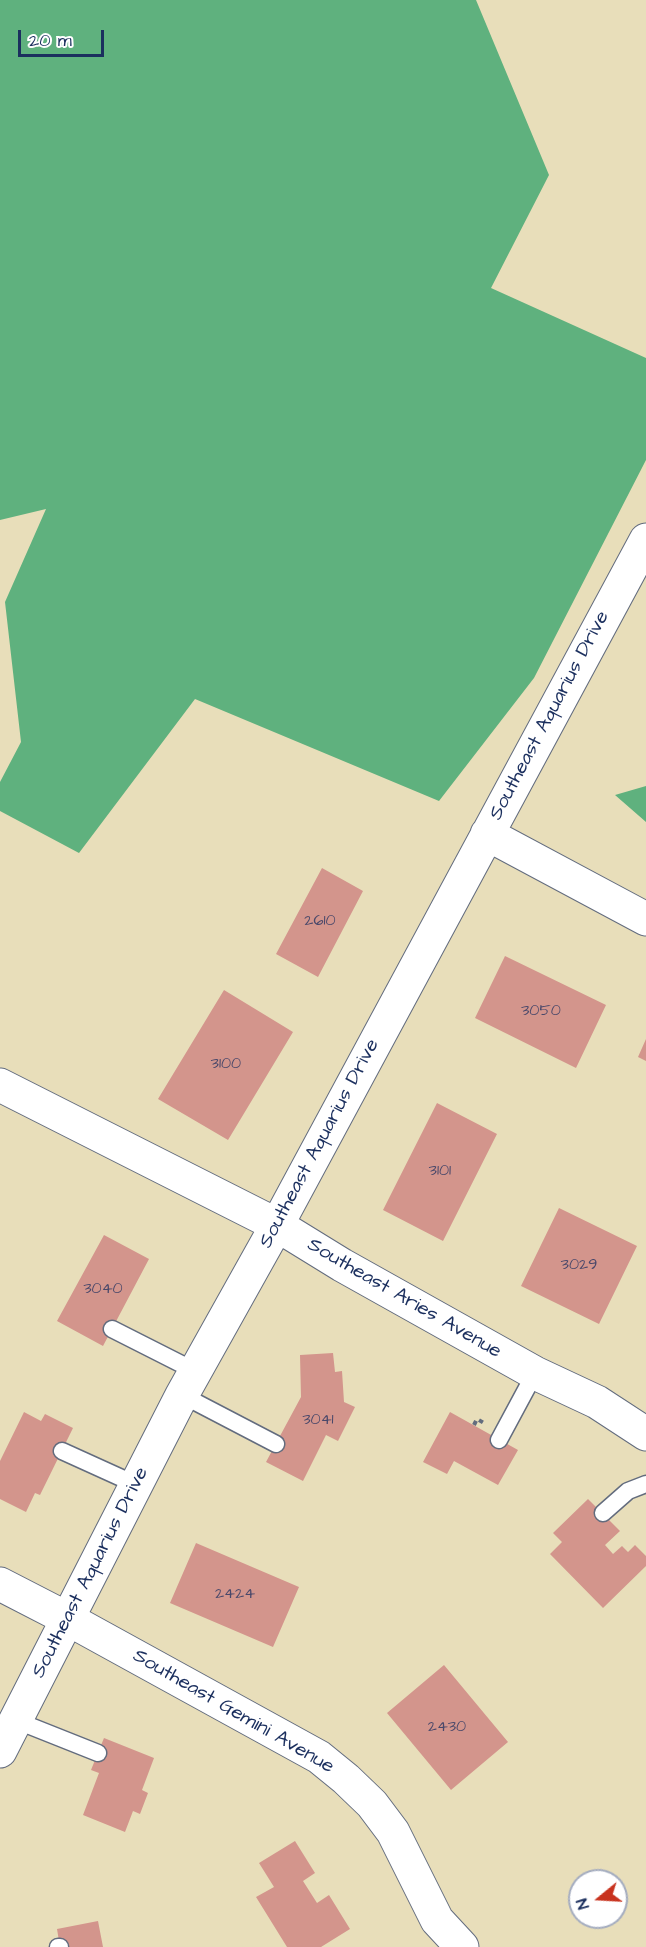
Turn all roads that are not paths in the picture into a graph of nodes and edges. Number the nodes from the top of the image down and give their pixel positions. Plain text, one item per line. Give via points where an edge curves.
1 (646, 540) edge
2 (487, 834) junction
3 (646, 920) edge
4 (0, 1085) edge
5 (277, 1225) junction
6 (112, 1329) dead end
7 (535, 1373) junction
8 (189, 1383) junction
9 (646, 1434) edge
10 (499, 1440) dead end
11 (276, 1444) dead end
12 (62, 1451) dead end
13 (646, 1484) edge
14 (136, 1485) junction
15 (603, 1513) dead end
16 (0, 1584) edge
17 (68, 1619) junction
18 (15, 1720) junction
19 (0, 1751) edge
20 (98, 1753) dead end
21 (462, 1947) edge

1 - 2 street, Southeast Aquarius Drive
2 - 3 street
2 - 5 street, Southeast Aquarius Drive
4 - 5 street, Southeast Aries Avenue
5 - 7 street, Southeast Aries Avenue
5 - 8 street, Southeast Aquarius Drive
6 - 8 lane
7 - 9 street, Southeast Aries Avenue via 597,1402
7 - 10 lane
8 - 11 lane
8 - 14 street, Southeast Aquarius Drive
12 - 14 lane
13 - 15 lane via 628,1491
14 - 17 street, Southeast Aquarius Drive
16 - 17 street, Southeast Gemini Avenue
17 - 18 street, Southeast Aquarius Drive
17 - 21 street, Southeast Gemini Avenue via 320,1757 372,1804 393,1832 437,1920
18 - 19 street, Southeast Aquarius Drive
18 - 20 lane

